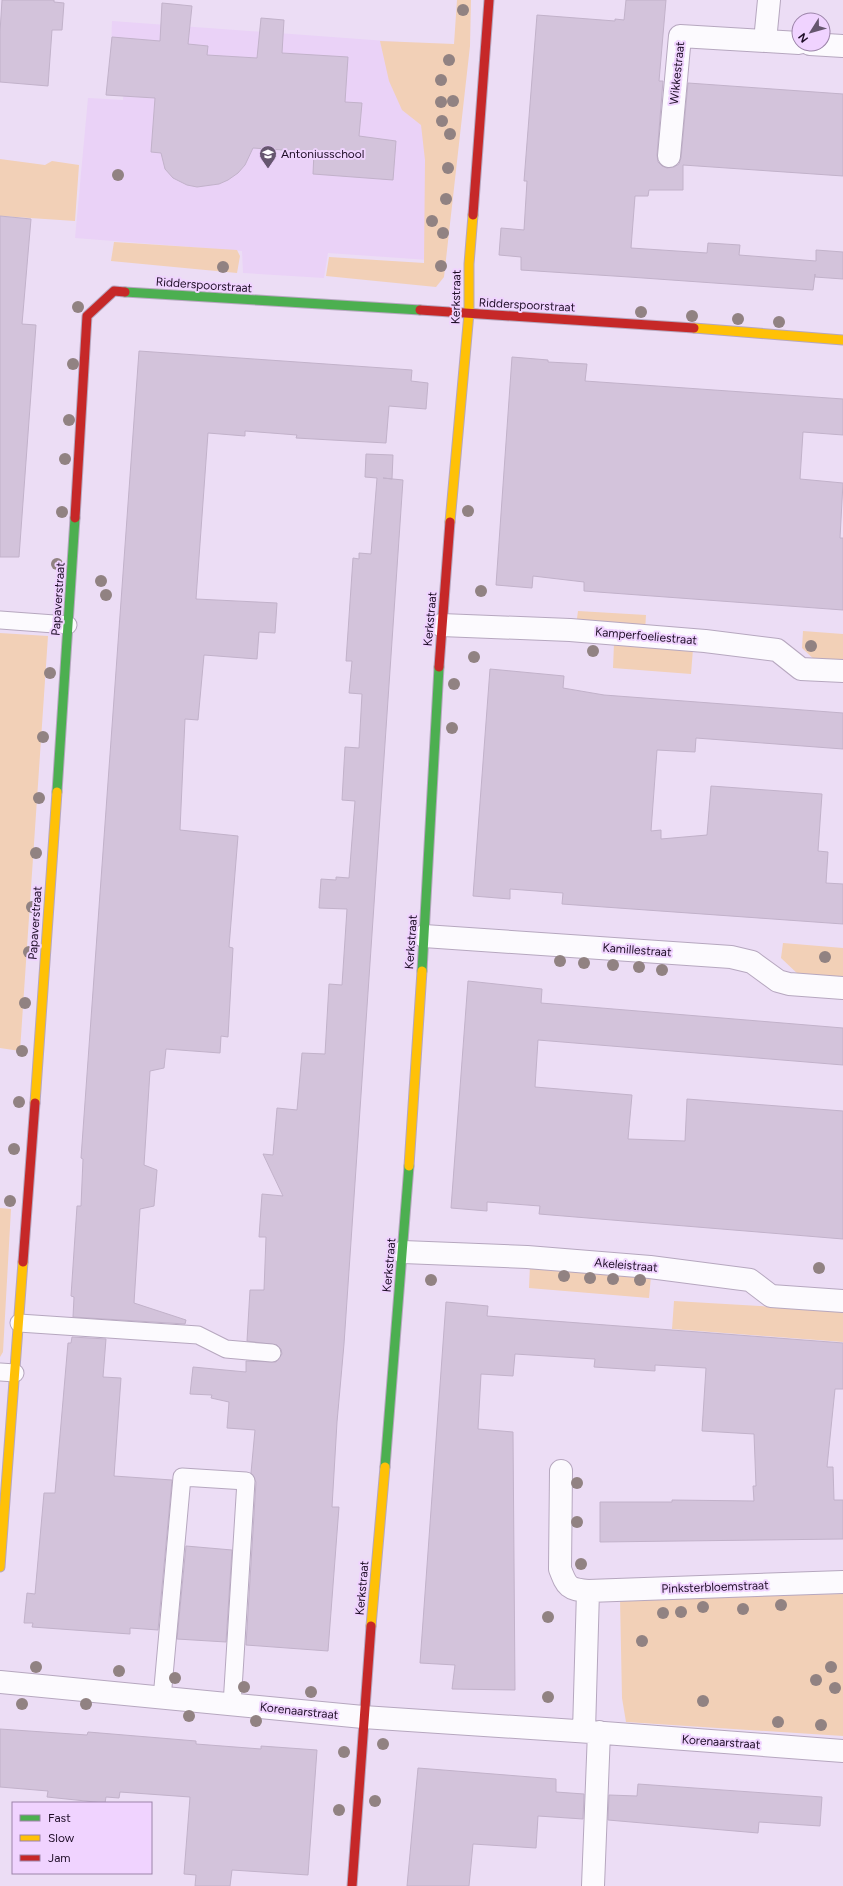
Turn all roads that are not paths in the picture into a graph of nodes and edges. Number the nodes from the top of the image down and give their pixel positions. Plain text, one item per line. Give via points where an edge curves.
1 (489, 0) edge
2 (769, 0) edge
3 (765, 41) junction
4 (791, 43) edge
5 (831, 45) edge
6 (843, 46) edge
7 (669, 156) dead end
8 (114, 291) joint
9 (469, 313) junction
10 (843, 340) edge
11 (0, 620) edge
12 (68, 625) junction
13 (441, 625) junction
14 (843, 671) edge
15 (424, 936) junction
16 (843, 988) edge
17 (403, 1252) junction
18 (843, 1301) edge
19 (19, 1323) junction
20 (272, 1353) dead end
21 (8, 1372) edge
22 (561, 1471) dead end
23 (0, 1567) edge
24 (843, 1582) edge
25 (588, 1591) junction
26 (0, 1682) edge
27 (162, 1698) junction
28 (232, 1705) junction
29 (363, 1717) junction
30 (591, 1732) junction
31 (843, 1751) edge
32 (352, 1886) edge
33 (593, 1886) edge

1 - 9 street, Kerkstraat via 469,264
2 - 3 street
3 - 4 street, Wikkestraat
3 - 7 street, Wikkestraat via 680,36
5 - 6 street
8 - 9 street, Ridderspoorstraat
8 - 12 street, Papaverstraat via 87,316
9 - 10 street, Ridderspoorstraat
9 - 13 street, Kerkstraat
11 - 12 lane
12 - 19 street, Papaverstraat
13 - 14 street, Kamperfoeliestraat via 570,630 712,642 777,650 801,669
13 - 15 street, Kerkstraat
15 - 16 street, Kamillestraat via 731,957 752,962 778,981
15 - 17 street, Kerkstraat
17 - 18 street, Akeleistraat via 527,1257 650,1267 750,1280 771,1296
17 - 29 street, Kerkstraat
19 - 20 lane via 198,1335 226,1350
19 - 21 street, Papaverstraat
21 - 23 street, Papaverstraat
22 - 25 street, Pinksterbloemstraat via 560,1569 566,1584 571,1588
24 - 25 street, Pinksterbloemstraat
25 - 30 street
26 - 27 street, Korenaarstraat
27 - 28 street, Korenaarstraat
27 - 28 lane via 182,1477 246,1481
28 - 29 street, Korenaarstraat
29 - 30 street, Korenaarstraat
29 - 32 street, Kerkstraat
30 - 31 street, Korenaarstraat
30 - 33 street

